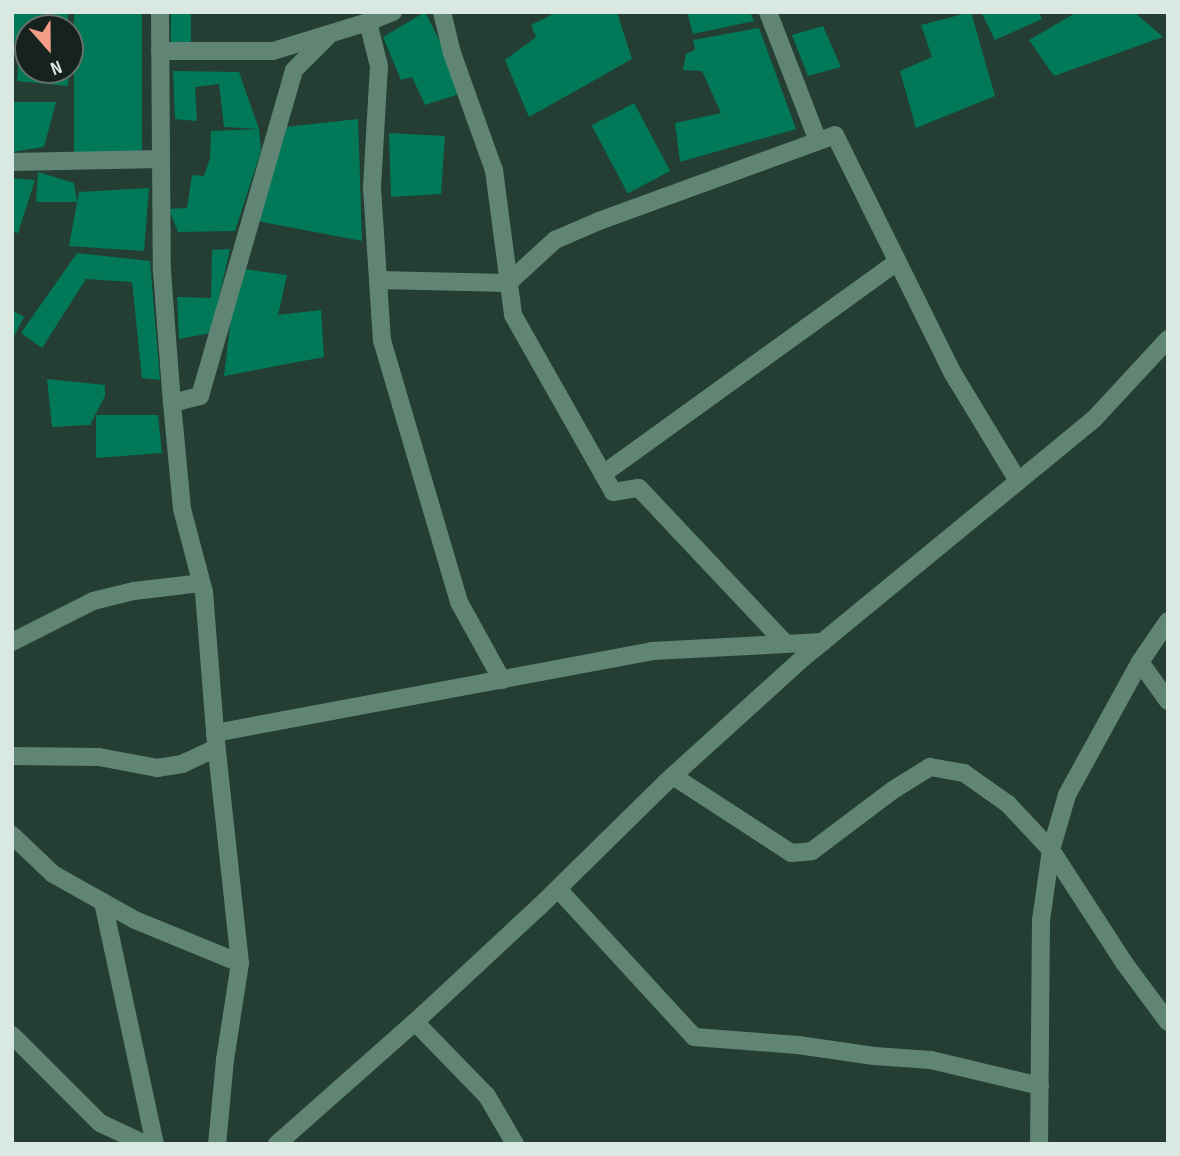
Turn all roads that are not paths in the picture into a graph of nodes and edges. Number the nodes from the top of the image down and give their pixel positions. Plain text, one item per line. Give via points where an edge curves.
1 (160, 12) edge
2 (393, 12) edge
3 (442, 12) edge
4 (768, 12) edge
5 (368, 22) junction
6 (327, 37) junction
7 (160, 51) junction
8 (818, 141) junction
9 (160, 159) junction
10 (12, 162) edge
11 (897, 262) junction
12 (378, 280) junction
13 (508, 283) junction
14 (1168, 339) edge
15 (172, 403) junction
16 (603, 474) junction
17 (1018, 481) junction
18 (201, 583) junction
19 (1168, 621) edge
20 (12, 642) edge
21 (823, 642) junction
22 (786, 644) junction
23 (1140, 662) junction
24 (502, 680) junction
25 (1168, 701) edge
26 (216, 741) junction
27 (12, 756) edge
28 (673, 776) junction
29 (12, 835) edge
30 (1051, 850) junction
31 (558, 889) junction
32 (103, 902) junction
33 (240, 962) junction
34 (415, 1021) junction
35 (1168, 1022) edge
36 (12, 1035) edge
37 (1040, 1086) junction
38 (145, 1144) edge
39 (155, 1144) edge
40 (217, 1144) edge
41 (277, 1144) edge
42 (515, 1144) edge
43 (1039, 1144) edge

1 - 7 street
2 - 5 street
3 - 13 street via 494,170
4 - 8 street
5 - 6 street
5 - 12 street via 379,66 372,187
6 - 7 street via 273,51
6 - 15 street via 294,70 200,396
7 - 9 street
8 - 11 street via 835,135
8 - 13 street via 555,240
9 - 10 street
9 - 15 street via 162,271
11 - 16 street
11 - 17 street via 952,372
12 - 13 street
12 - 24 street via 382,341 455,589
13 - 16 street via 513,315
14 - 17 street via 1094,419
15 - 18 street via 182,509
16 - 22 street via 613,492 639,488
17 - 21 street
18 - 20 street via 93,601
18 - 26 street
19 - 23 street
21 - 22 street
21 - 28 street
22 - 24 street via 653,651
23 - 25 street
23 - 30 street via 1067,795
24 - 26 street
26 - 27 street via 183,764 158,768 99,757
26 - 33 street
28 - 30 street via 791,853 812,851 930,767 964,773 1007,804
28 - 31 street
29 - 32 street via 53,874
30 - 35 street
30 - 37 street via 1041,920
31 - 34 street
31 - 37 street via 694,1037 931,1060
32 - 33 street via 135,920
32 - 39 street
33 - 40 street
34 - 41 street
34 - 42 street via 487,1096
36 - 38 street via 100,1123
37 - 43 street

